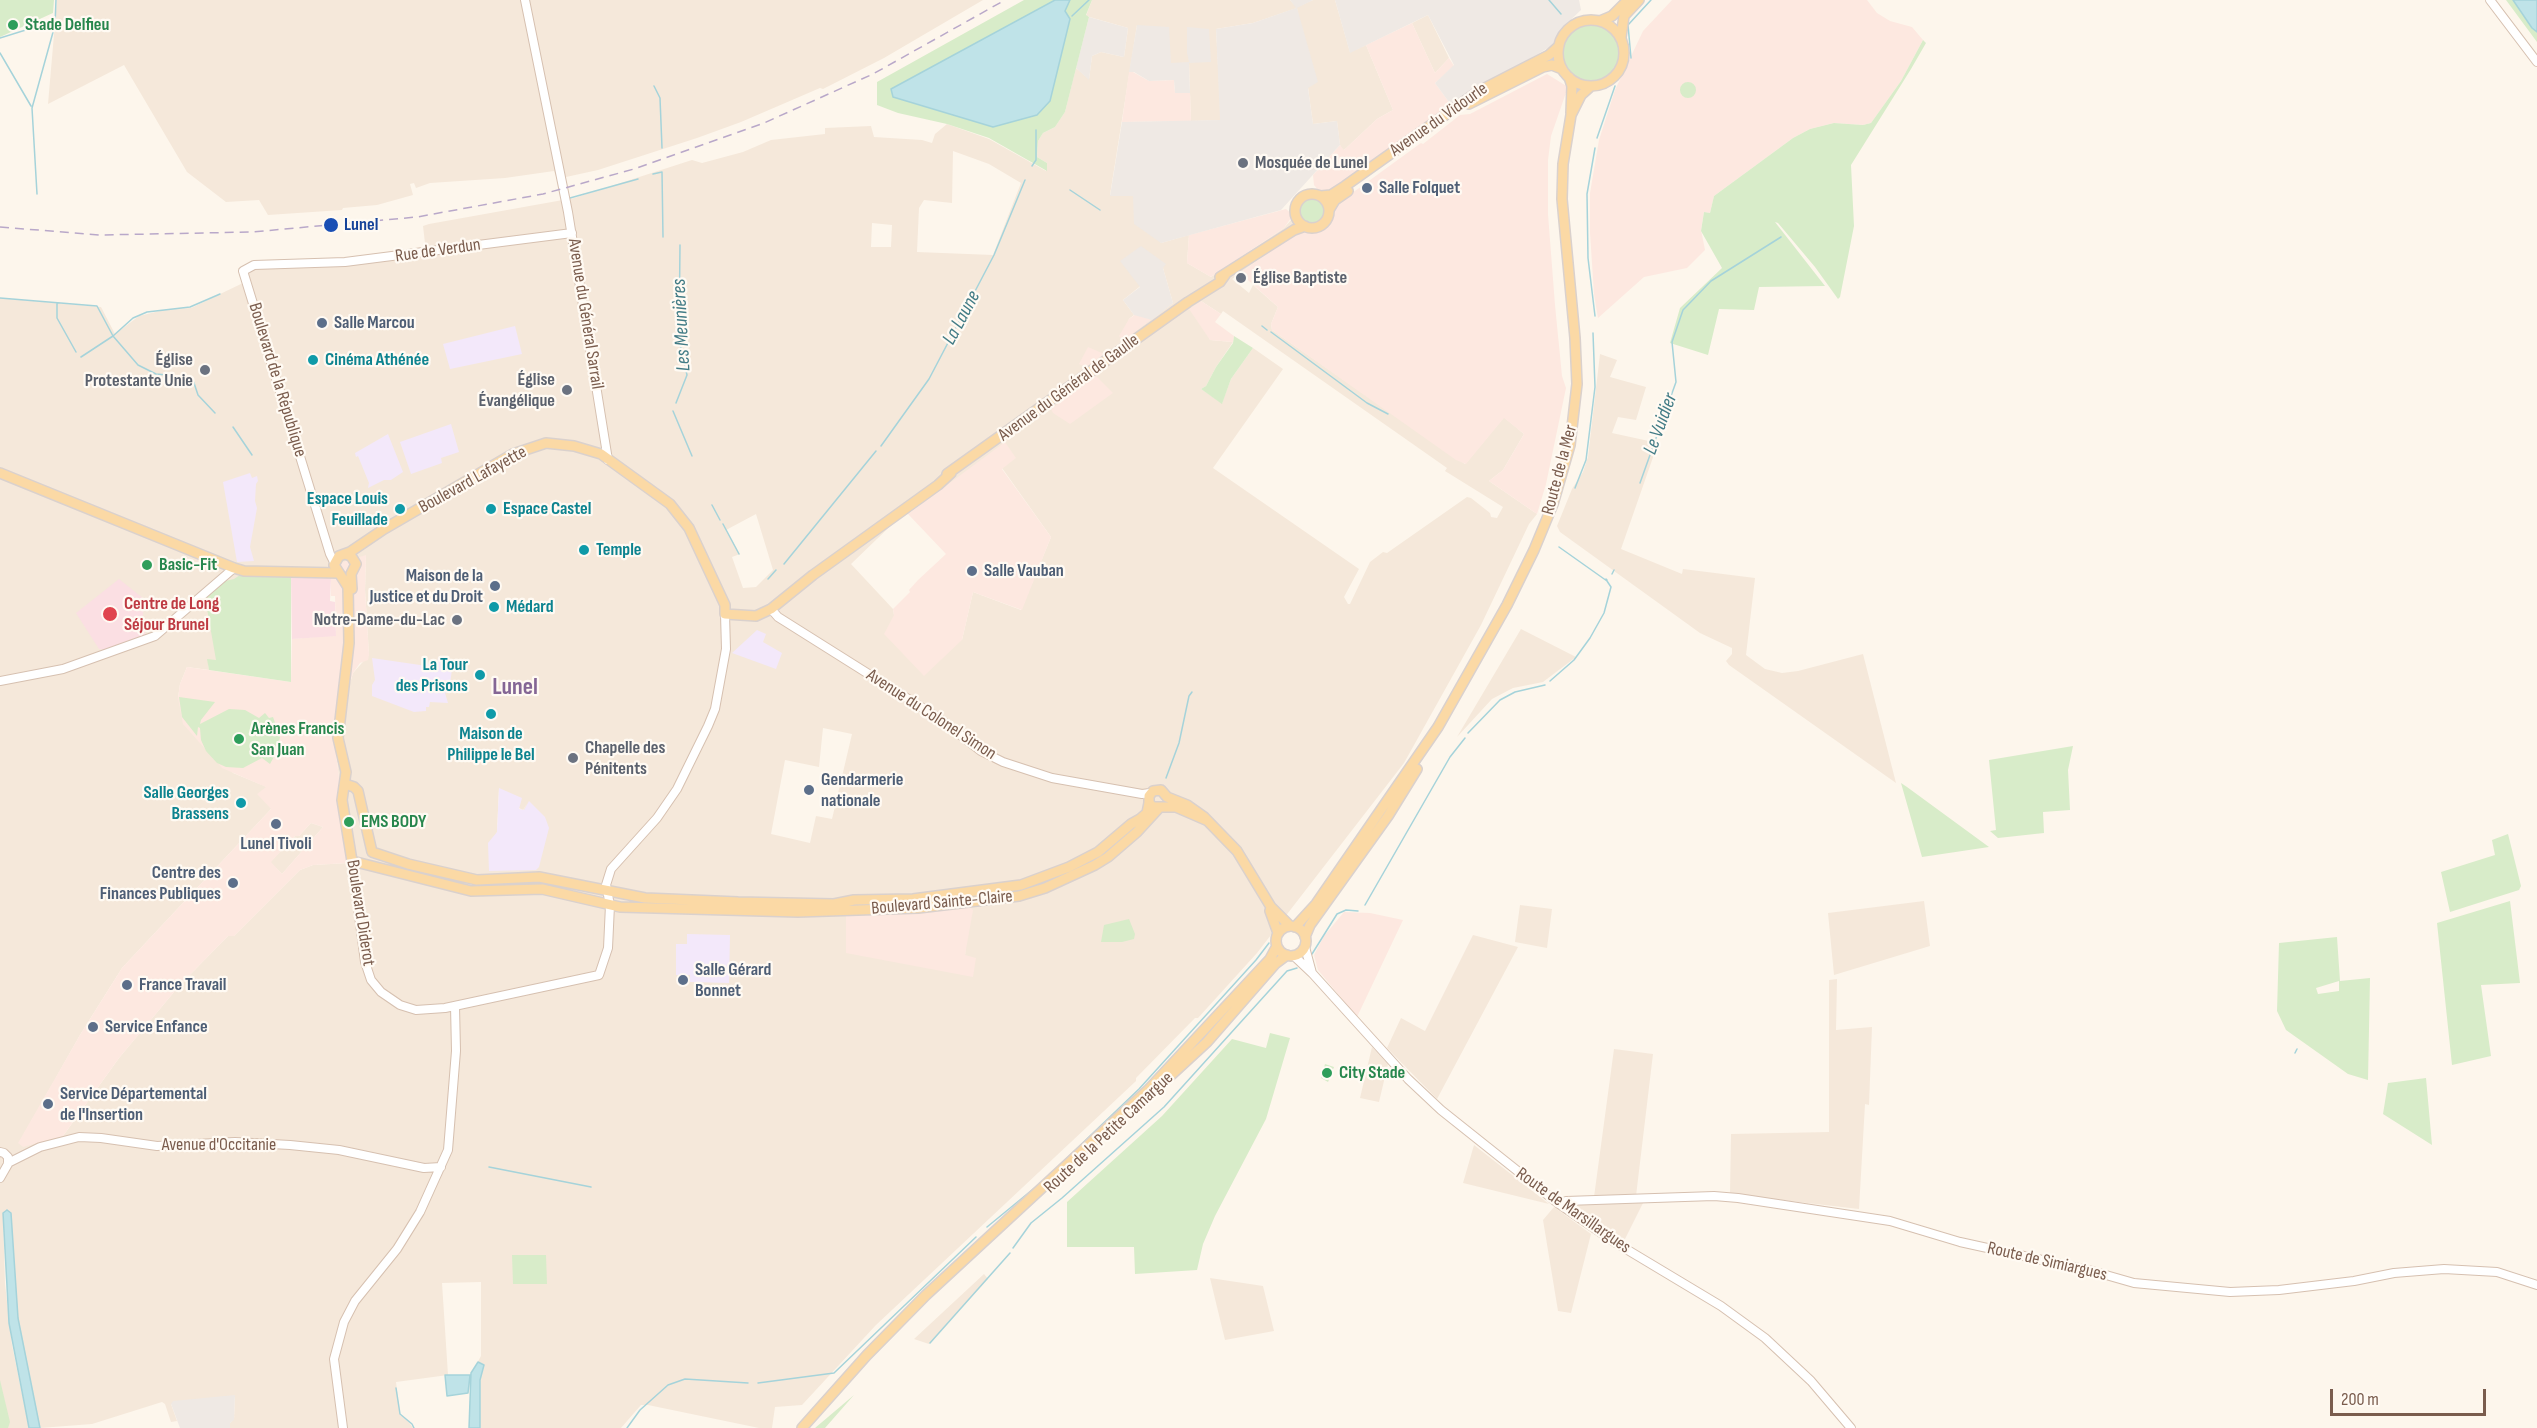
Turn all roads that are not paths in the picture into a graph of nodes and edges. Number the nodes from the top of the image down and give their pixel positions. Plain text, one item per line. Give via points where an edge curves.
1 (525, 0) edge
2 (1628, 0) edge
3 (1639, 0) edge
4 (2490, 0) edge
5 (1600, 21) junction
6 (1621, 37) junction
7 (1559, 46) junction
8 (2537, 62) edge
9 (1562, 69) junction
10 (1569, 77) junction
11 (1592, 86) junction
12 (1571, 115) junction
13 (1321, 196) junction
14 (1329, 210) junction
15 (1295, 216) junction
16 (1305, 226) junction
17 (572, 233) junction
18 (1251, 257) junction
19 (303, 263) joint
20 (601, 450) junction
21 (0, 473) edge
22 (341, 566) junction
23 (234, 568) junction
24 (770, 607) junction
25 (725, 610) junction
26 (0, 681) edge
27 (1438, 727) junction
28 (345, 784) junction
29 (1147, 797) junction
30 (1163, 804) junction
31 (1149, 819) junction
32 (1222, 835) junction
33 (352, 861) junction
34 (477, 880) junction
35 (476, 891) junction
36 (609, 892) junction
37 (645, 903) junction
38 (610, 905) junction
39 (838, 907) junction
40 (1270, 907) junction
41 (1292, 927) junction
42 (1278, 933) junction
43 (1305, 942) junction
44 (1277, 946) junction
45 (1290, 955) junction
46 (1312, 973) junction
47 (454, 1006) junction
48 (8, 1157) edge
49 (441, 1167) junction
50 (424, 1168) junction
51 (0, 1178) edge
52 (435, 1178) junction
53 (1559, 1204) junction
54 (991, 1239) junction
55 (2537, 1285) edge
56 (341, 1404) junction
57 (343, 1428) edge
58 (348, 1428) edge
59 (802, 1428) edge
60 (1851, 1428) edge

1 - 17 main road, Avenue du Général Sarrail
2 - 5 main road via 1612,16
3 - 6 main road via 1624,16
4 - 8 main road
5 - 6 main road
5 - 7 main road via 1573,25 1564,33
6 - 11 main road via 1621,67 1612,79
7 - 9 main road
7 - 13 main road, Avenue du Vidourle via 1479,91 1346,186
9 - 10 main road
9 - 14 main road, Avenue du Vidourle via 1543,67 1469,104 1335,200
10 - 11 main road
10 - 12 main road, Route de la Mer
11 - 12 main road, Route de la Mer via 1581,95
12 - 27 main road, Route de la Mer via 1562,187 1575,338 1576,384 1570,445 1553,504 1534,550
13 - 14 main road
13 - 15 main road via 1302,197 1296,204
14 - 16 main road via 1321,225
15 - 16 main road
15 - 18 main road via 1291,225
16 - 18 main road
17 - 19 main road, Rue de Verdun via 345,262
17 - 20 main road, Avenue du Général Sarrail
18 - 24 main road, Avenue du Général de Gaulle via 896,510 887,521
19 - 22 main road, Boulevard de la République via 254,265 243,271 330,549
20 - 22 main road, Boulevard Lafayette via 546,443 513,454
20 - 25 main road, Boulevard Lafayette via 608,460 663,498 682,517
21 - 23 main road
22 - 23 main road, Boulevard Lafayette via 326,572
22 - 28 main road, Boulevard Diderot via 348,587 351,649 338,726
23 - 26 main road via 155,636 63,669
24 - 25 main road
24 - 29 main road, Avenue du Colonel Simon via 778,618 940,719 981,751 1052,778
25 - 36 main road via 725,654 715,709 676,789 657,818 611,869 606,885
27 - 41 main road, Route de la Mer via 1316,904
27 - 43 main road, Route de la Mer via 1388,816 1310,925
28 - 33 main road, Boulevard Diderot via 342,800
28 - 34 main road, Boulevard Sainte-Claire via 358,791 372,852
29 - 30 main road
29 - 30 main road via 1161,790
29 - 39 main road, Boulevard Sainte-Claire via 1144,816 1098,852 1032,882
30 - 31 main road, Boulevard Sainte-Claire
30 - 32 main road via 1206,820
31 - 32 main road via 1164,812 1176,812
31 - 39 main road, Boulevard Sainte-Claire via 1095,865 1030,893 918,909
32 - 40 main road via 1243,860
33 - 35 main road, Boulevard Sainte-Claire
33 - 47 main road, Boulevard Diderot via 365,962 371,980 387,997 408,1008
34 - 35 main road
34 - 36 main road, Boulevard Sainte-Claire via 539,877
35 - 38 main road, Boulevard Sainte-Claire via 542,889
36 - 37 main road, Boulevard Sainte-Claire
36 - 38 main road
37 - 38 main road, Boulevard Sainte-Claire
37 - 39 main road, Boulevard Sainte-Claire
38 - 47 main road, Boulevard Diderot via 608,948 599,975
40 - 41 main road
40 - 42 main road
41 - 42 main road
41 - 43 main road via 1301,930
42 - 44 main road
43 - 45 main road
43 - 46 main road, Route de Marsillargues
44 - 45 main road
44 - 54 main road, Route de la Petite Camargue via 1270,959 1148,1090
45 - 46 main road, Route de Marsillargues
45 - 54 main road, Route de la Petite Camargue via 1275,964 1207,1042
46 - 53 main road, Route de Marsillargues via 1424,1095
47 - 49 main road via 456,1051 451,1124
48 - 50 main road, Avenue d'Occitanie via 80,1137 157,1146 235,1142 300,1146
48 - 51 main road
49 - 50 main road, Avenue d'Occitanie
49 - 52 main road
50 - 52 main road
52 - 56 main road via 397,1249 344,1322 334,1359
53 - 55 main road, Route de Simiargues via 1730,1197 1879,1218 1964,1243 2134,1283 2230,1292 2269,1292 2444,1269 2497,1272
53 - 60 main road, Route de Marsillargues via 1757,1332 1811,1381
54 - 59 main road, Route de la Petite Camargue via 867,1355
56 - 57 main road
56 - 58 main road

